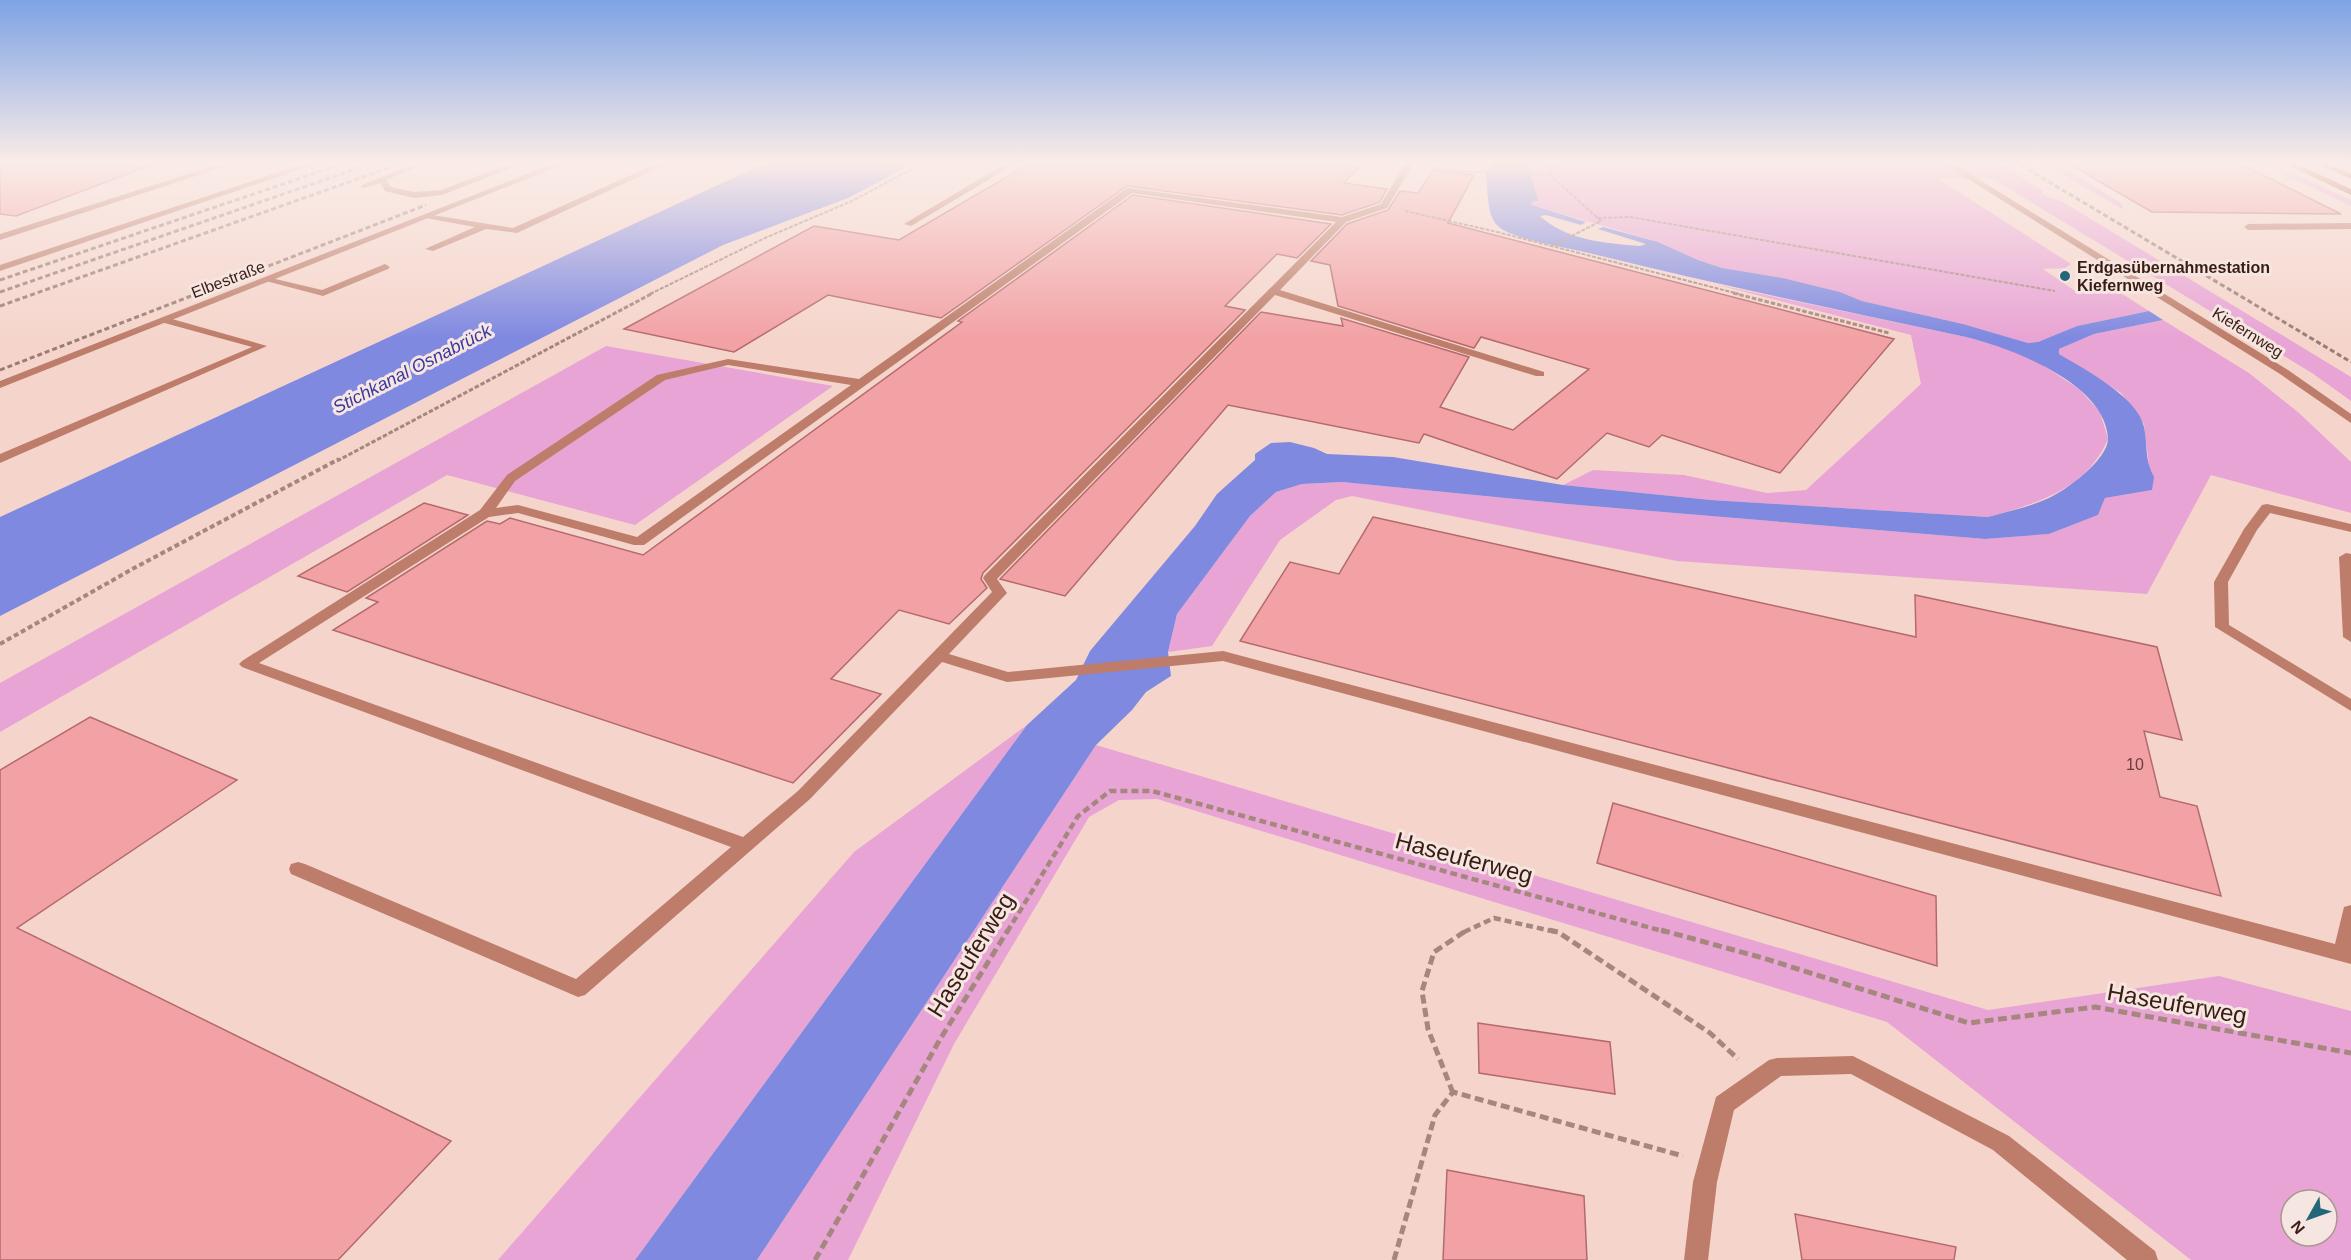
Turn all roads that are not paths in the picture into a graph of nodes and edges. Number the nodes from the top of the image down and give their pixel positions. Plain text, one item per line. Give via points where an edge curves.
1 (54, 220) edge
2 (145, 220) edge
3 (419, 220) edge
4 (450, 220) edge
5 (539, 220) edge
6 (915, 220) edge
7 (1088, 220) edge
8 (1343, 220) edge
9 (2038, 220) edge
10 (908, 224) dead end
11 (485, 226) junction
12 (2351, 226) edge
13 (2247, 227) dead end
14 (0, 237) edge
15 (430, 249) dead end
16 (386, 267) dead end
17 (0, 268) edge
18 (267, 280) junction
19 (2144, 285) junction
20 (2116, 286) dead end
21 (1273, 291) junction
22 (165, 320) junction
23 (1539, 374) dead end
24 (861, 383) junction
25 (0, 385) edge
26 (2351, 419) edge
27 (0, 459) edge
28 (485, 513) junction
29 (2351, 528) edge
30 (2346, 558) dead end
31 (2351, 637) edge
32 (938, 656) junction
33 (2351, 706) edge
34 (747, 846) junction
35 (298, 869) dead end
36 (2351, 912) edge
37 (2347, 955) edge
38 (1696, 1260) edge
39 (2146, 1260) edge

1 - 14 street
2 - 17 street
3 - 18 street, Elbestraße
4 - 11 street
5 - 11 street via 514,231
6 - 10 street
7 - 24 street
8 - 21 street
9 - 19 street, Kiefernweg
11 - 15 street
12 - 13 street
16 - 18 street via 323,293
18 - 22 street, Elbestraße
19 - 20 street
19 - 26 street, Kiefernweg via 2284,372
21 - 23 street
21 - 32 street via 990,578 1000,593
22 - 25 street, Elbestraße
22 - 27 street via 262,346
24 - 28 street via 728,362 661,377 511,478
24 - 28 street via 639,542 518,509
28 - 34 street via 247,664
29 - 33 street via 2266,508 2221,582 2222,627
30 - 31 street
32 - 34 street via 804,795
32 - 37 street via 1007,677 1223,656
34 - 35 street via 578,989
36 - 37 street
38 - 39 street via 1705,1182 1724,1104 1777,1067 1853,1065 2001,1143

